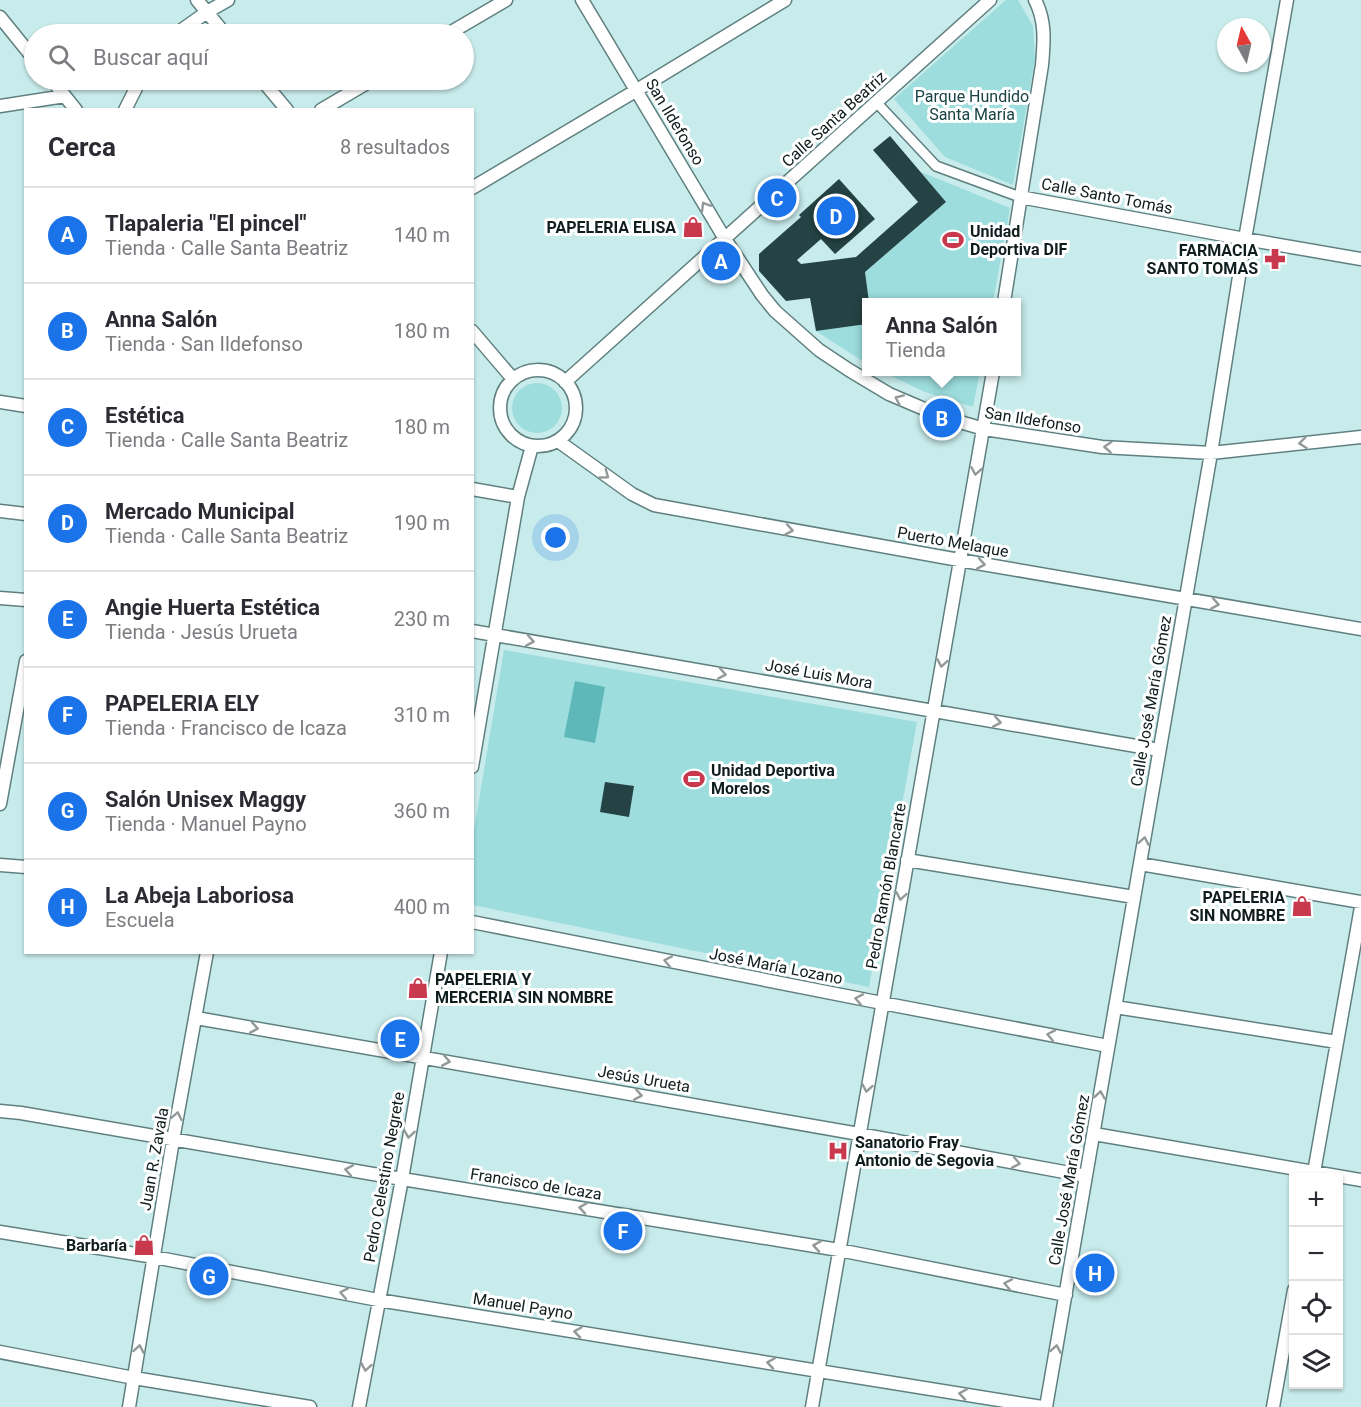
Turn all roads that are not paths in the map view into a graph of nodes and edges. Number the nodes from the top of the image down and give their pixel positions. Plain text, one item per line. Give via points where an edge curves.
1 (197, 0) edge
2 (228, 0) edge
3 (506, 0) edge
4 (582, 0) edge
5 (785, 0) edge
6 (990, 0) edge
7 (1035, 0) edge
8 (1287, 0) edge
9 (207, 12) junction
10 (0, 17) edge
11 (190, 24) edge
12 (217, 24) edge
13 (465, 24) edge
14 (24, 47) edge
15 (60, 90) edge
16 (135, 90) edge
17 (270, 90) edge
18 (355, 90) edge
19 (637, 90) junction
20 (65, 96) junction
21 (877, 103) junction
22 (0, 106) edge
23 (74, 108) edge
24 (126, 108) edge
25 (285, 108) edge
26 (324, 108) edge
27 (474, 187) edge
28 (1020, 197) junction
29 (725, 239) junction
30 (1245, 239) junction
31 (1361, 259) edge
32 (1005, 298) edge
33 (474, 334) edge
34 (992, 376) edge
35 (513, 379) junction
36 (565, 382) junction
37 (0, 402) edge
38 (24, 406) edge
39 (984, 429) junction
40 (1361, 437) edge
41 (558, 441) junction
42 (532, 446) junction
43 (1211, 453) junction
44 (474, 489) edge
45 (518, 497) junction
46 (0, 511) edge
47 (24, 514) edge
48 (959, 560) junction
49 (0, 598) edge
50 (1185, 599) junction
51 (24, 600) edge
52 (1361, 629) edge
53 (474, 631) edge
54 (495, 635) junction
55 (24, 672) edge
56 (933, 711) junction
57 (1159, 750) junction
58 (474, 756) edge
59 (0, 804) edge
60 (907, 860) junction
61 (1140, 864) junction
62 (0, 866) edge
63 (24, 867) edge
64 (1134, 897) junction
65 (1361, 905) edge
66 (474, 922) edge
67 (207, 954) edge
68 (441, 954) edge
69 (882, 1003) junction
70 (1115, 1007) junction
71 (196, 1018) junction
72 (1337, 1042) junction
73 (1108, 1046) junction
74 (422, 1057) junction
75 (0, 1111) edge
76 (859, 1134) junction
77 (1094, 1134) junction
78 (173, 1140) junction
79 (1303, 1173) edge
80 (1314, 1173) edge
81 (1086, 1176) junction
82 (1343, 1178) edge
83 (402, 1179) junction
84 (1361, 1180) edge
85 (0, 1232) edge
86 (839, 1250) junction
87 (154, 1257) junction
88 (1066, 1295) junction
89 (378, 1300) junction
90 (1289, 1313) edge
91 (0, 1353) edge
92 (818, 1371) junction
93 (134, 1378) junction
94 (129, 1407) edge
95 (310, 1407) edge
96 (359, 1407) edge
97 (812, 1407) edge
98 (1044, 1407) edge
99 (1273, 1407) edge

1 - 9 street
2 - 9 street
3 - 13 street
4 - 19 street, San Ildefonso
5 - 19 street
6 - 21 street, Calle Santa Beatriz
7 - 28 street via 1044,34 1042,65
8 - 30 street, Calle José María Gómez
9 - 11 street
9 - 12 street
10 - 14 street
15 - 20 street
16 - 24 street
17 - 25 street
18 - 26 street
19 - 27 street
29 -> 19 street, San Ildefonso
20 - 22 street
20 - 23 street
21 - 28 street, Calle Santo Tomás via 936,166
21 - 29 street, Calle Santa Beatriz
28 - 30 street, Calle Santo Tomás
28 - 32 street
29 - 36 street, Calle Santa Beatriz
39 -> 29 street, San Ildefonso via 889,394 819,350 769,303
30 - 31 street, Calle Santo Tomás
30 - 43 street, Calle José María Gómez
33 - 35 street
34 - 39 street, Pedro Ramón Blancarte
35 - 36 street via 540,370
35 - 42 street via 504,390 501,418 507,432
36 - 41 street via 576,406 568,431
37 - 38 street
43 -> 39 street, San Ildefonso via 1102,447
39 -> 48 street, Pedro Ramón Blancarte
40 -> 43 street, San Ildefonso
41 - 42 street
41 -> 48 street, Puerto Melaque via 632,494 654,505
42 - 45 street
43 - 50 street, Calle José María Gómez
44 - 45 street
45 - 54 street
46 - 47 street
48 -> 50 street, Puerto Melaque
48 -> 56 street, Pedro Ramón Blancarte
49 - 51 street
50 -> 52 street, Puerto Melaque
50 - 57 street, Calle José María Gómez
53 - 54 street, José Luis Mora
54 -> 56 street, José Luis Mora
54 - 58 street
55 - 59 street
56 -> 57 street, José Luis Mora
56 - 60 street, Pedro Ramón Blancarte
61 -> 57 street, Calle José María Gómez
60 - 64 street
60 -> 69 street, Pedro Ramón Blancarte
61 - 64 street, Calle José María Gómez
61 - 65 street
62 - 63 street
64 - 70 street, Calle José María Gómez
65 - 72 street
69 -> 66 street, José María Lozano
67 - 71 street, Juan R. Zavala
68 - 74 street, Pedro Celestino Negrete
73 -> 69 street, José María Lozano
69 -> 76 street, Pedro Ramón Blancarte
70 - 72 street
70 - 73 street, Calle José María Gómez
71 -> 74 street, Jesús Urueta
78 -> 71 street, Juan R. Zavala
72 - 80 street
77 -> 73 street, Calle José María Gómez
74 -> 76 street, Jesús Urueta
74 -> 83 street, Pedro Celestino Negrete
75 - 78 street, Francisco de Icaza
76 -> 81 street, Jesús Urueta
76 - 86 street, Pedro Ramón Blancarte
77 - 79 street
77 - 81 street, Calle José María Gómez
83 -> 78 street, Francisco de Icaza
78 - 87 street, Juan R. Zavala
81 - 88 street, Calle José María Gómez
82 - 84 street
86 -> 83 street, Francisco de Icaza
83 - 89 street, Pedro Celestino Negrete
85 - 87 street, Manuel Payno
88 -> 86 street, Francisco de Icaza
86 - 92 street, Pedro Ramón Blancarte
89 -> 87 street, Manuel Payno
93 -> 87 street, Juan R. Zavala
98 -> 88 street, Calle José María Gómez
92 -> 89 street, Manuel Payno
89 -> 96 street, Pedro Celestino Negrete
90 - 99 street
91 - 93 street
92 - 97 street, Pedro Ramón Blancarte
98 -> 92 street, Manuel Payno
93 - 94 street, Juan R. Zavala
93 - 95 street

